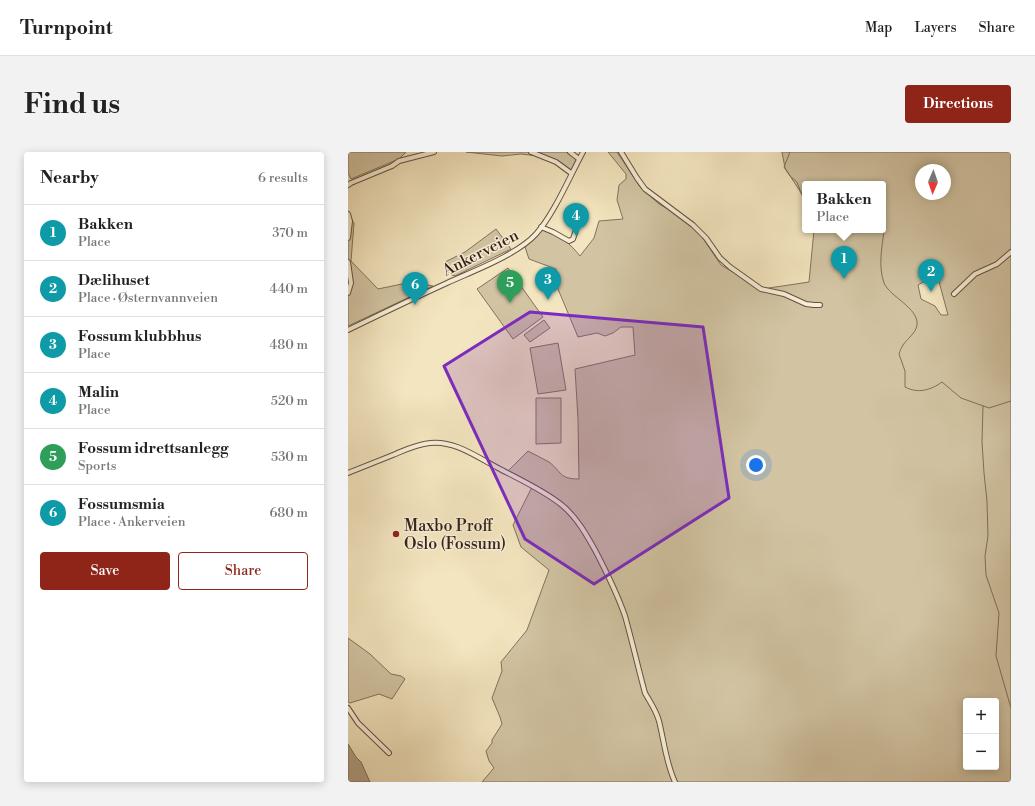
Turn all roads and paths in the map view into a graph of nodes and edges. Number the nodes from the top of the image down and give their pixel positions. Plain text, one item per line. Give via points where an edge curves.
1 (434, 152) edge
2 (531, 152) edge
3 (570, 152) edge
4 (583, 152) edge
5 (621, 152) edge
6 (579, 159) junction
7 (571, 173) junction
8 (348, 185) edge
9 (348, 214) edge
10 (541, 227) junction
11 (576, 230) dead end
12 (348, 238) edge
13 (1011, 252) edge
14 (348, 262) edge
15 (348, 293) edge
16 (954, 294) dead end
17 (820, 305) dead end
18 (348, 330) edge
19 (348, 473) edge
20 (348, 708) edge
21 (389, 753) dead end
22 (675, 782) edge

1 - 8 street via 399,161
2 - 7 street via 556,162
3 - 6 street
4 - 6 street, Ankerveien
5 - 17 street via 645,189 688,221 730,267 760,289 784,294 806,304
6 - 7 street, Ankerveien
7 - 10 street, Ankerveien
9 - 12 street
10 - 11 street via 569,241 573,239
10 - 18 street, Ankerveien via 531,239 511,252
13 - 16 street via 997,264 975,274
14 - 15 street via 351,283
19 - 22 street via 417,445 441,443 465,451 523,481 569,511 586,533 618,597 645,693 659,720
20 - 21 street via 358,723

